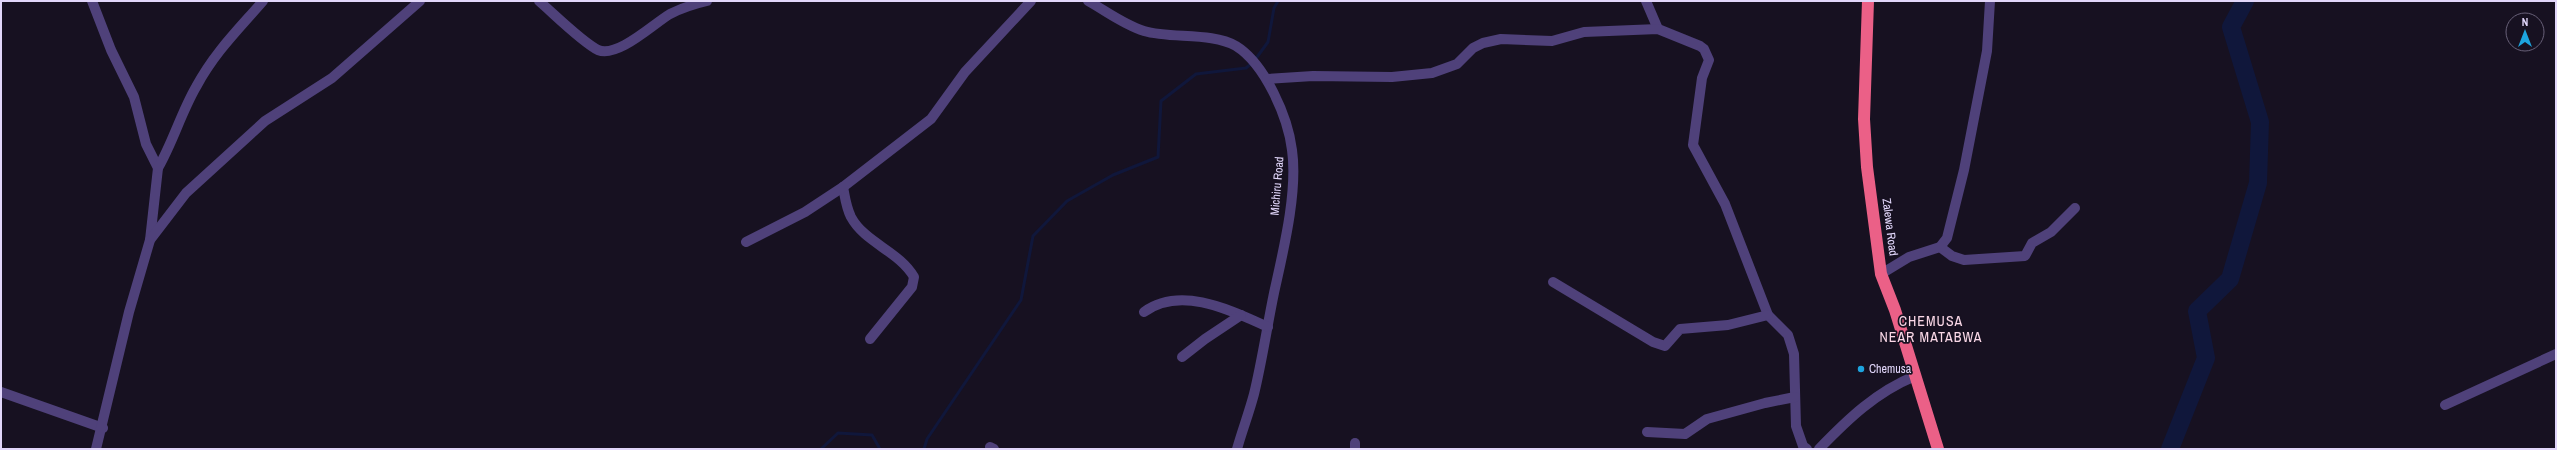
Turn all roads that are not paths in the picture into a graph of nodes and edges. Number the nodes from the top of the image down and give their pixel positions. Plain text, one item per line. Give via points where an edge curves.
1 (92, 1) edge
2 (420, 1) edge
3 (539, 1) edge
4 (707, 1) edge
5 (1031, 1) edge
6 (1088, 1) edge
7 (1646, 1) edge
8 (1868, 1) edge
9 (1990, 1) edge
10 (262, 2) edge
11 (1658, 29) junction
12 (1267, 79) junction
13 (158, 168) junction
14 (843, 187) junction
15 (2075, 208) dead end
16 (150, 240) junction
17 (746, 242) dead end
18 (1940, 247) junction
19 (1882, 274) junction
20 (1553, 282) dead end
21 (1144, 312) dead end
22 (1241, 315) junction
23 (1768, 315) junction
24 (1268, 327) junction
25 (870, 339) dead end
26 (2556, 354) edge
27 (1182, 357) dead end
28 (1915, 376) junction
29 (1, 392) edge
30 (1795, 397) junction
31 (2445, 405) dead end
32 (103, 428) junction
33 (1647, 432) dead end
34 (96, 449) edge
35 (1237, 449) edge
36 (1807, 449) edge
37 (1819, 449) edge
38 (1938, 449) edge

1 - 13 street via 111,50 134,98 146,144
2 - 16 street via 332,78 265,121 186,193
3 - 4 street via 596,49 606,51 619,48 671,14
5 - 14 street via 965,72 931,119
6 - 12 street, Michiru Road via 1144,31 1226,42 1247,55
7 - 11 street
8 - 19 highway, Zalewa Road via 1864,119 1867,167
9 - 18 street via 1987,51 1964,170 1947,238
10 - 13 street via 227,40 207,68
11 - 12 street via 1584,32 1552,41 1491,41 1473,48 1451,67 1432,73 1392,77 1313,76
11 - 23 street via 1700,46 1708,54 1709,60 1702,78 1693,145 1725,204
12 - 24 street, Michiru Road via 1288,131 1293,151 1293,173 1282,253
13 - 16 street
14 - 17 street via 805,212
14 - 25 street via 847,208 856,224 877,244 899,258 914,277 912,287
15 - 18 street via 2051,232 2032,242 2025,256 1964,260 1952,256
16 - 32 street via 129,312
18 - 19 street via 1909,258
19 - 28 highway, Zalewa Road
20 - 23 street via 1653,342 1665,346 1680,329 1728,325
21 - 22 street via 1152,306 1185,301 1217,305
22 - 24 street
22 - 27 street
23 - 30 street via 1784,329 1791,342 1794,354
24 - 35 street, Michiru Road via 1254,395
26 - 31 street
28 - 37 street via 1898,383 1864,405
28 - 38 highway, Zalewa Road
29 - 32 street
30 - 33 street via 1706,420 1685,434
30 - 36 street via 1796,426 1803,446
32 - 34 street

